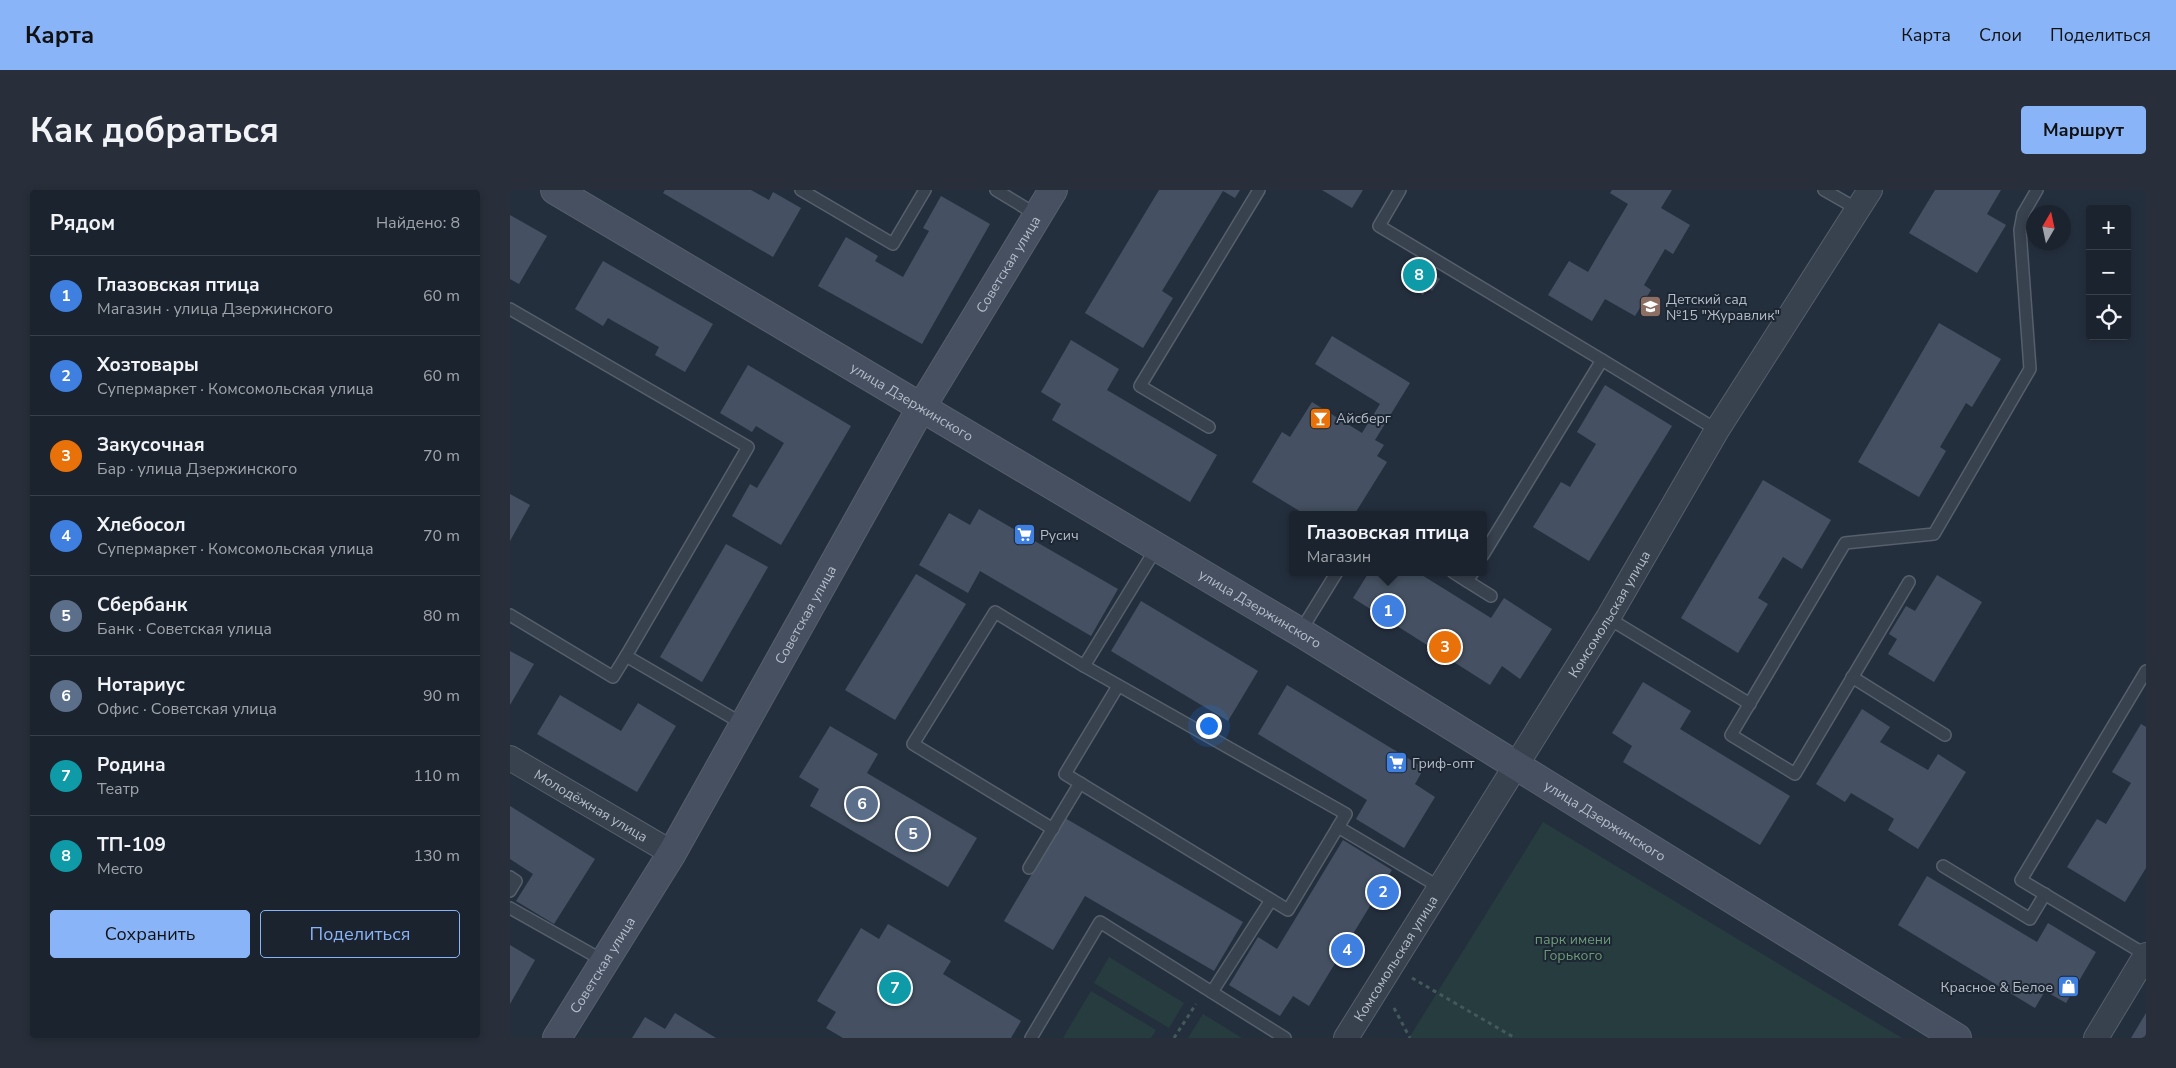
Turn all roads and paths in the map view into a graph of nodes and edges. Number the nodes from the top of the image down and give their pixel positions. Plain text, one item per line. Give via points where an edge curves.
1 (555, 190) edge
2 (801, 190) edge
3 (925, 190) edge
4 (996, 190) edge
5 (1053, 190) edge
6 (1259, 190) edge
7 (1400, 190) edge
8 (1824, 190) edge
9 (1870, 190) edge
10 (2037, 190) edge
11 (1858, 210) junction
12 (1037, 215) junction
13 (510, 309) edge
14 (1602, 360) junction
15 (922, 406) junction
16 (1209, 427) dead end
17 (1718, 430) junction
18 (1157, 547) junction
19 (1487, 549) edge
20 (1335, 576) edge
21 (1470, 577) edge
22 (1909, 582) dead end
23 (1491, 596) dead end
24 (510, 615) edge
25 (1608, 618) junction
26 (1300, 632) junction
27 (626, 656) junction
28 (1084, 666) junction
29 (2146, 672) edge
30 (1852, 677) junction
31 (1118, 686) junction
32 (1750, 704) junction
33 (743, 724) junction
34 (1946, 734) dead end
35 (510, 758) edge
36 (1515, 766) junction
37 (1080, 783) junction
38 (1338, 827) junction
39 (1053, 828) junction
40 (672, 853) junction
41 (1943, 866) dead end
42 (1029, 868) dead end
43 (510, 877) edge
44 (1441, 888) junction
45 (510, 891) edge
46 (2045, 894) junction
47 (1271, 900) junction
48 (510, 908) edge
49 (2146, 955) edge
50 (604, 961) junction
51 (1386, 975) junction
52 (1209, 990) junction
53 (557, 1038) edge
54 (1031, 1038) edge
55 (1174, 1038) edge
56 (1285, 1038) edge
57 (1346, 1038) edge
58 (1410, 1038) edge
59 (1515, 1038) edge
60 (1957, 1038) edge
61 (2096, 1038) edge

1 - 15 street, улица Дзержинского
2 - 3 lane via 893,244
4 - 12 lane
5 - 12 street, Советская улица
6 - 16 lane via 1140,386
7 - 14 lane via 1379,226
8 - 11 lane
9 - 11 street, Комсомольская улица
10 - 32 lane via 2023,214 2020,230 2030,369 1934,534 1845,543
11 - 17 street, Комсомольская улица
12 - 15 street, Советская улица
13 - 27 lane via 748,447
14 - 17 lane
14 - 19 lane
15 - 18 street, улица Дзержинского
15 - 33 street, Советская улица
17 - 25 street, Комсомольская улица
18 - 26 street, улица Дзержинского
18 - 28 lane
20 - 26 lane
21 - 23 lane
22 - 30 lane
24 - 27 lane via 613,678
25 - 32 lane
25 - 36 street, Комсомольская улица
26 - 36 street, улица Дзержинского
27 - 33 lane
28 - 31 lane
28 - 39 lane via 995,612 913,744
29 - 46 lane via 2021,880
30 - 32 lane via 1794,774 1731,735
30 - 34 lane
31 - 37 lane via 1065,774
31 - 38 lane via 1346,814
33 - 40 street, Советская улица
35 - 40 street, Молодёжная улица
36 - 44 street, Комсомольская улица
36 - 60 street, улица Дзержинского
37 - 39 lane
37 - 47 lane
38 - 44 lane
38 - 47 lane via 1288,910
39 - 42 lane
40 - 50 street, Советская улица
41 - 46 lane via 2030,919
43 - 45 lane via 516,881
44 - 51 street, Комсомольская улица
46 - 49 lane
47 - 52 lane
48 - 50 lane
49 - 61 street
50 - 53 street, Советская улица
51 - 57 street, Комсомольская улица
51 - 58 path
51 - 59 path
52 - 54 lane via 1100,922
52 - 55 path
52 - 56 lane

